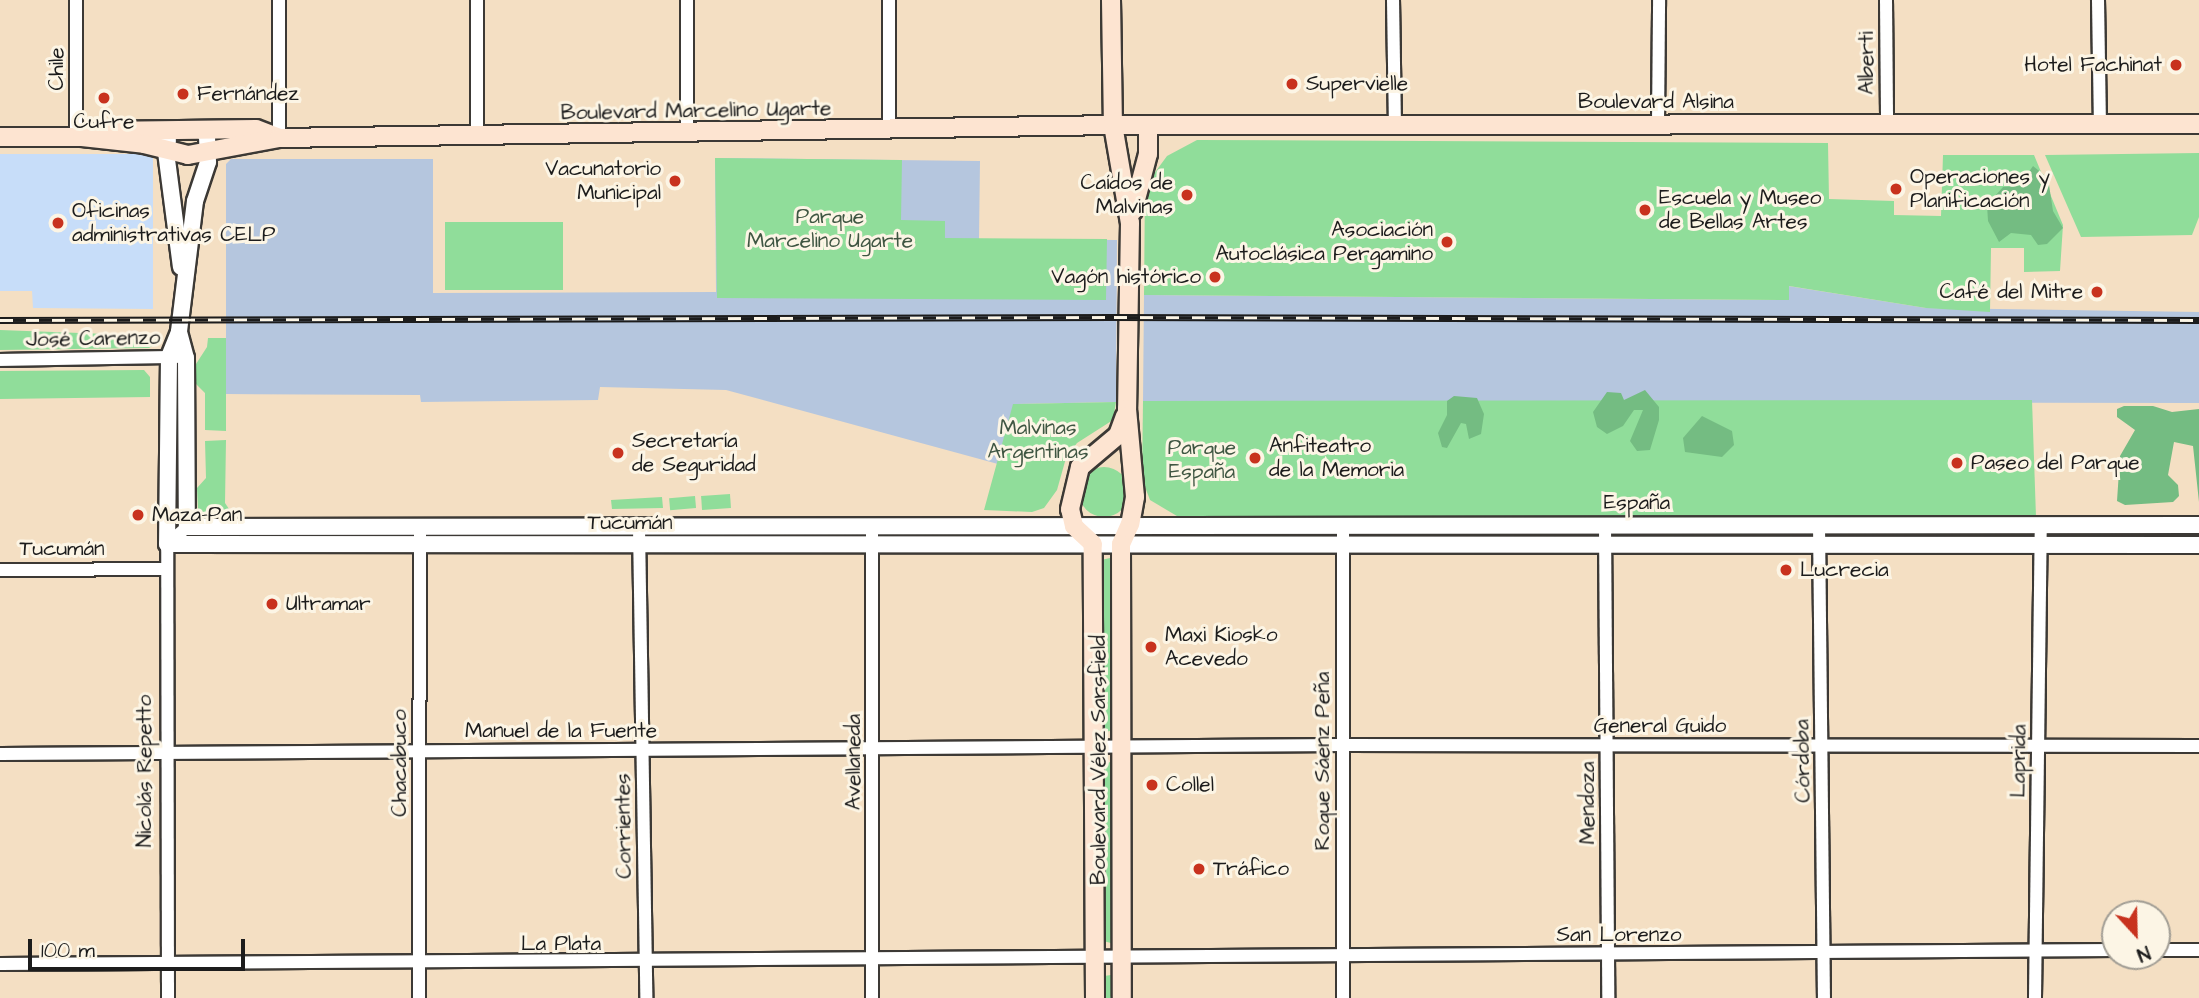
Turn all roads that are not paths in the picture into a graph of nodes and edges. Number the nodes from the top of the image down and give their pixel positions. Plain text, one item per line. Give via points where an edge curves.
1 (76, 0) edge
2 (279, 0) edge
3 (477, 0) edge
4 (687, 0) edge
5 (889, 0) edge
6 (1111, 0) edge
7 (1393, 0) edge
8 (1659, 0) edge
9 (1886, 0) edge
10 (2098, 0) edge
11 (2199, 124) edge
12 (1113, 125) junction
13 (1148, 125) junction
14 (1395, 125) junction
15 (1658, 125) junction
16 (1886, 125) junction
17 (2100, 125) junction
18 (173, 129) junction
19 (201, 129) junction
20 (890, 131) junction
21 (687, 135) junction
22 (477, 136) junction
23 (0, 137) edge
24 (79, 137) junction
25 (279, 138) junction
26 (208, 151) junction
27 (166, 152) junction
28 (1130, 223) junction
29 (183, 287) junction
30 (179, 332) junction
31 (169, 357) junction
32 (186, 358) junction
33 (0, 359) edge
34 (1127, 409) junction
35 (1130, 524) junction
36 (1605, 524) junction
37 (1819, 524) junction
38 (1343, 525) junction
39 (2041, 525) junction
40 (2199, 525) edge
41 (1074, 526) junction
42 (187, 527) junction
43 (420, 527) junction
44 (872, 527) junction
45 (639, 536) junction
46 (167, 544) junction
47 (1093, 544) junction
48 (1121, 544) junction
49 (1343, 544) junction
50 (1605, 544) junction
51 (1819, 544) junction
52 (2041, 544) junction
53 (420, 545) junction
54 (872, 545) junction
55 (2199, 545) edge
56 (166, 569) junction
57 (0, 570) edge
58 (1342, 745) junction
59 (1607, 745) junction
60 (1822, 746) junction
61 (2039, 746) junction
62 (2199, 746) edge
63 (1094, 747) junction
64 (1122, 747) junction
65 (873, 748) junction
66 (642, 750) junction
67 (418, 751) junction
68 (166, 753) junction
69 (0, 754) edge
70 (2101, 950) edge
71 (2171, 950) edge
72 (2199, 950) edge
73 (2035, 951) junction
74 (1344, 954) junction
75 (1608, 954) junction
76 (1824, 955) junction
77 (872, 959) junction
78 (1094, 959) junction
79 (1122, 959) junction
80 (167, 963) junction
81 (0, 964) edge
82 (420, 964) junction
83 (646, 964) junction
84 (168, 998) edge
85 (419, 998) edge
86 (646, 998) edge
87 (872, 998) edge
88 (1095, 998) edge
89 (1122, 998) edge
90 (1343, 998) edge
91 (1608, 998) edge
92 (1824, 998) edge
93 (2035, 998) edge

1 - 24 street, Chile
2 - 25 street
3 - 22 street
4 - 21 street
5 - 20 street
6 - 12 main road
7 - 14 street
8 - 15 street
9 - 16 street, Alberti
10 - 17 street
11 - 17 main road, Boulevard Alsina
12 - 13 main road, Boulevard Alsina
12 - 20 main road, Boulevard Marcelino Ugarte
12 - 28 main road
13 - 14 main road, Boulevard Alsina
13 - 28 main road via 1148,154
14 - 15 main road, Boulevard Alsina
15 - 16 main road, Boulevard Alsina
16 - 17 main road, Boulevard Alsina
18 - 19 main road, Boulevard Marcelino Ugarte
18 - 24 main road, Boulevard Marcelino Ugarte via 101,131
18 - 27 street, Nicolás Repetto
19 - 25 main road, Boulevard Marcelino Ugarte via 256,129
19 - 26 street, Nicolás Repetto via 207,136
20 - 21 main road, Boulevard Marcelino Ugarte
21 - 22 main road, Boulevard Marcelino Ugarte
22 - 25 main road, Boulevard Marcelino Ugarte
23 - 24 main road, Boulevard Marcelino Ugarte
24 - 27 main road, Boulevard Marcelino Ugarte via 144,144
25 - 26 main road, Boulevard Marcelino Ugarte
26 - 27 main road, Boulevard Marcelino Ugarte
26 - 29 street, Nicolás Repetto
27 - 29 street, Nicolás Repetto
28 - 34 main road, Boulevard Vélez Sarsfield
29 - 30 street, Nicolás Repetto
30 - 31 street, Nicolás Repetto
30 - 32 street, Nicolás Repetto
31 - 32 street, José Carenzo
31 - 33 street, José Carenzo
31 - 46 street, Nicolás Repetto
32 - 42 street, Nicolás Repetto
34 - 35 main road, Boulevard Vélez Sarsfield via 1134,471
34 - 41 main road via 1118,435 1085,461 1075,477 1070,509
35 - 38 street, España
35 - 41 street, España
35 - 48 main road, Boulevard Vélez Sarsfield
36 - 37 street, España
36 - 38 street, España
36 - 50 street, Mendoza
37 - 39 street, España
37 - 51 street, Córdoba
38 - 49 street, Roque Sáenz Peña
39 - 40 street, España
39 - 52 street, Laprida
41 - 44 street, Tucumán
41 - 47 main road
42 - 43 street, Tucumán
42 - 46 street
43 - 45 street, Tucumán
43 - 53 street, Chacabuco
44 - 45 street, Tucumán
44 - 54 street, Avellaneda
45 - 53 street, Tucumán
45 - 54 street, Tucumán
45 - 66 street, Corrientes
46 - 53 street, Tucumán
46 - 56 street, Nicolás Repetto
47 - 48 street, España
47 - 54 street, Tucumán
47 - 63 main road, Boulevard Vélez Sarsfield
48 - 49 street, España
48 - 64 main road, Boulevard Vélez Sarsfield
49 - 50 street, España
49 - 58 street, Roque Sáenz Peña
50 - 51 street, España
50 - 59 street, Mendoza
51 - 52 street, España
51 - 60 street, Córdoba
52 - 55 street, España
52 - 61 street, Laprida
53 - 67 street, Chacabuco
54 - 65 street, Avellaneda
56 - 57 street, Tucumán
56 - 68 street, Nicolás Repetto
58 - 59 street, General Guido
58 - 64 street, General Guido
58 - 74 street, Roque Sáenz Peña
59 - 60 street, General Guido
59 - 75 street, Mendoza
60 - 61 street, General Guido
60 - 76 street, Córdoba
61 - 62 street, General Guido
61 - 73 street, Laprida
63 - 64 street, Manuel de la Fuente
63 - 65 street, Manuel de la Fuente
63 - 78 main road, Boulevard Vélez Sarsfield
64 - 79 main road, Boulevard Vélez Sarsfield
65 - 66 street, Manuel de la Fuente
65 - 77 street, Avellaneda
66 - 67 street, Manuel de la Fuente
66 - 83 street, Corrientes
67 - 68 street, Manuel de la Fuente
67 - 82 street, Chacabuco
68 - 69 street, Manuel de la Fuente
68 - 80 street, Nicolás Repetto
70 - 73 street, San Lorenzo
71 - 72 street
73 - 76 street, San Lorenzo
73 - 93 street, Laprida
74 - 75 street, San Lorenzo
74 - 79 street, San Lorenzo
74 - 90 street, Roque Sáenz Peña
75 - 76 street, San Lorenzo
75 - 91 street, Mendoza
76 - 92 street, Córdoba
77 - 78 street, La Plata
77 - 83 street, La Plata
77 - 87 street, Avellaneda
78 - 79 street, La Plata
78 - 88 main road, Boulevard Vélez Sarsfield
79 - 89 main road, Boulevard Vélez Sarsfield
80 - 81 street, La Plata
80 - 82 street, La Plata
80 - 84 street, Nicolás Repetto
82 - 83 street, La Plata
82 - 85 street, Chacabuco
83 - 86 street, Corrientes

